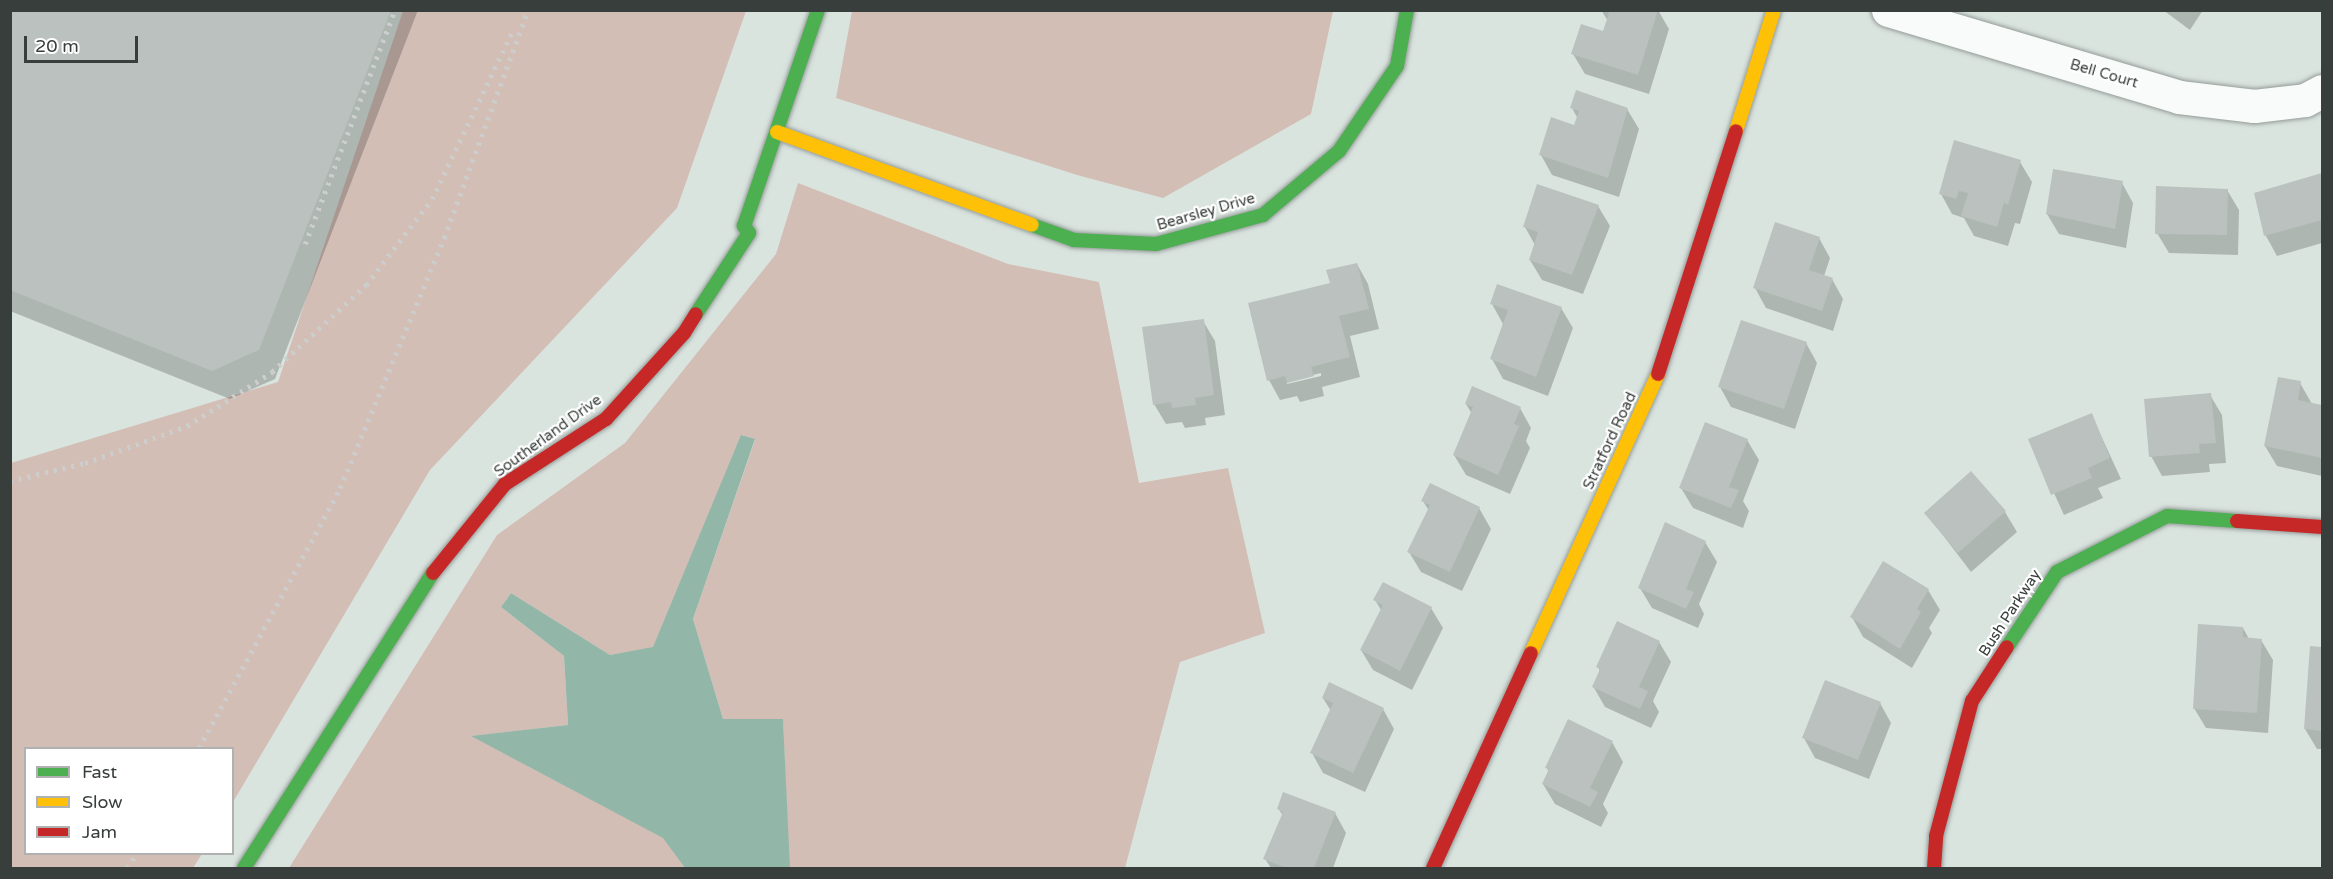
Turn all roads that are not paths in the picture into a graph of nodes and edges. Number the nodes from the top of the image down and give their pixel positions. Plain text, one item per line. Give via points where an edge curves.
1 (818, 10) edge
2 (1407, 10) edge
3 (1774, 10) edge
4 (1888, 10) edge
5 (2322, 90) edge
6 (777, 132) junction
7 (2322, 527) edge
8 (244, 868) edge
9 (1433, 868) edge
10 (1934, 868) edge

1 - 6 street, Southerland Drive
2 - 6 street, Bearsley Drive via 1397,66 1339,151 1263,215 1156,244 1074,240
3 - 9 street, Stratford Road via 1665,359
4 - 5 street, Bell Court via 2180,97 2254,106 2305,100
6 - 8 street, Southerland Drive via 744,226 749,233 684,333 606,419 505,484 422,587
7 - 10 street, Bush Parkway via 2167,516 2057,572 1972,701 1936,836

